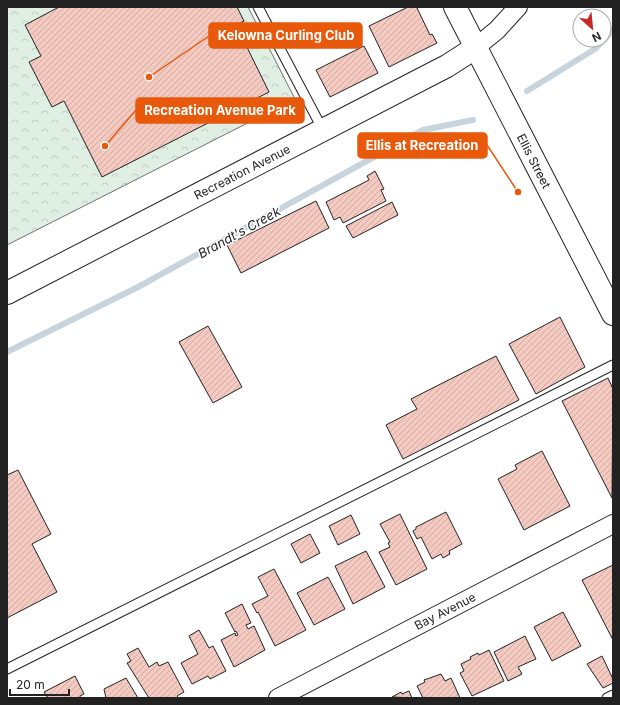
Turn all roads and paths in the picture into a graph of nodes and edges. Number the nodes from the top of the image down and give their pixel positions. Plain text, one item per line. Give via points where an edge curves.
1 (258, 7) edge
2 (455, 7) edge
3 (518, 7) edge
4 (475, 48) junction
5 (323, 130) junction
6 (7, 293) edge
7 (613, 314) edge
8 (613, 365) edge
9 (613, 524) edge
10 (7, 669) edge
11 (613, 695) edge
12 (278, 698) edge
13 (608, 698) edge

1 - 5 lane
2 - 4 street, Ellis Street
3 - 4 street via 497,30
4 - 5 street, Recreation Avenue via 447,66
4 - 7 street, Ellis Street
5 - 6 street, Recreation Avenue
8 - 10 lane
9 - 12 street, Bay Avenue
11 - 13 lane

